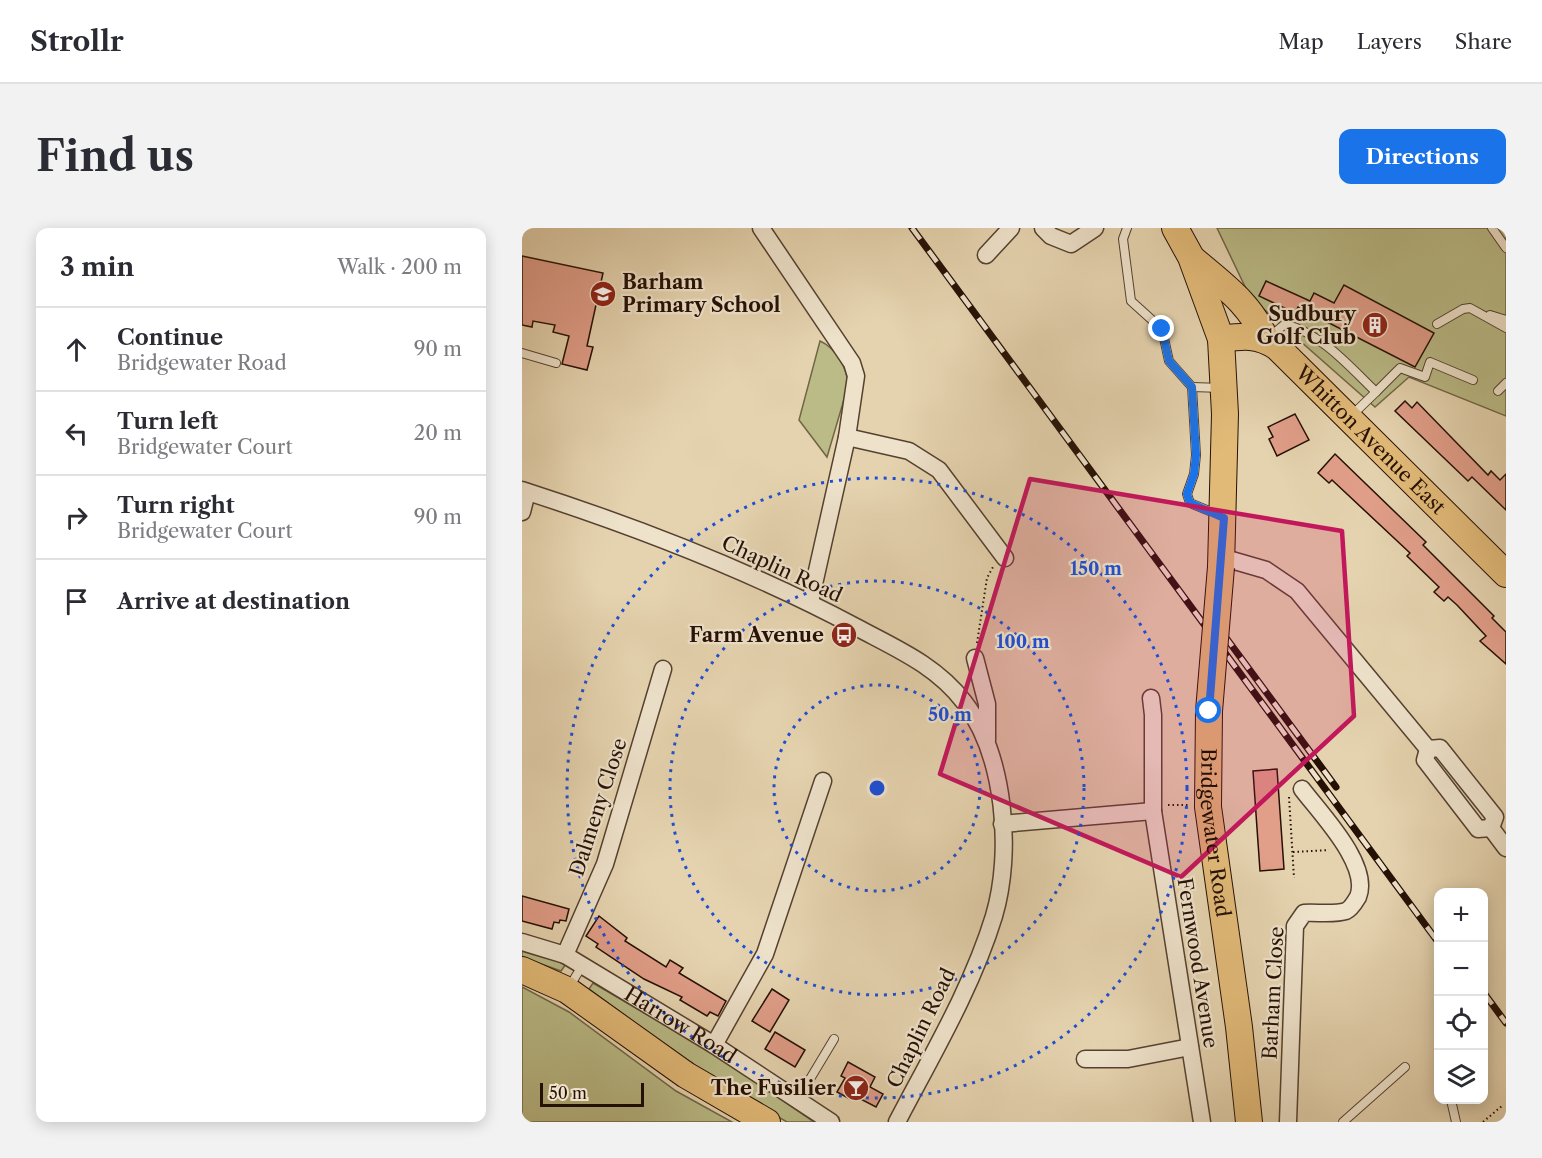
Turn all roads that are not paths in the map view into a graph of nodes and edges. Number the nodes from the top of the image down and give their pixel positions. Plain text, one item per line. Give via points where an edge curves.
1 (761, 228) edge
2 (1011, 228) edge
3 (1043, 228) edge
4 (1095, 228) edge
5 (1127, 228) edge
6 (1175, 228) edge
7 (1492, 228) edge
8 (1506, 248) edge
9 (986, 255) dead end
10 (1191, 257) junction
11 (1470, 308) junction
12 (1506, 320) edge
13 (1437, 324) dead end
14 (1506, 328) edge
15 (1221, 339) junction
16 (1266, 340) junction
17 (522, 353) edge
18 (556, 363) dead end
19 (1473, 380) dead end
20 (1506, 383) edge
21 (1192, 387) junction
22 (1224, 388) junction
23 (1498, 391) dead end
24 (1376, 392) junction
25 (1348, 418) junction
26 (847, 437) junction
27 (525, 491) edge
28 (522, 512) edge
29 (1224, 518) junction
30 (1005, 558) road end
31 (1221, 562) junction
32 (1506, 574) edge
33 (810, 602) junction
34 (975, 658) road end
35 (663, 669) dead end
36 (1151, 698) dead end
37 (987, 741) junction
38 (823, 781) dead end
39 (1295, 788) road end
40 (1153, 811) junction
41 (1002, 824) junction
42 (1506, 848) edge
43 (522, 942) edge
44 (565, 955) junction
45 (582, 966) junction
46 (522, 970) edge
47 (567, 990) junction
48 (834, 1039) dead end
49 (714, 1045) junction
50 (1190, 1047) junction
51 (1085, 1059) dead end
52 (1405, 1067) dead end
53 (798, 1099) junction
54 (1452, 1104) edge
55 (767, 1122) edge
56 (831, 1122) edge
57 (897, 1122) edge
58 (1202, 1122) edge
59 (1249, 1122) edge
60 (1288, 1122) edge
61 (1343, 1122) edge
62 (1456, 1122) edge

1 - 26 street via 852,363 856,376
2 - 9 street
3 - 4 street via 1071,244
5 - 21 lane via 1123,239 1131,301 1162,329 1169,361
6 - 10 main road, Bridgewater Road
7 - 8 lane
10 - 15 main road, Bridgewater Road
10 - 16 main road, Bridgewater Road via 1244,304
11 - 12 lane
11 - 13 lane
11 - 14 lane
15 - 16 main road via 1248,335
15 - 22 main road, Bridgewater Road
16 - 24 lane via 1285,324 1305,329
16 - 25 main road, Whitton Avenue East
17 - 18 lane
19 - 24 lane via 1430,362 1425,377 1400,368
20 - 23 lane
21 - 22 lane
21 - 29 lane via 1196,455 1187,494 1190,503
22 - 29 main road, Bridgewater Road
24 - 25 lane
25 - 32 main road, Whitton Avenue East
26 - 30 street via 909,451 939,470
26 - 33 street
27 - 28 street
27 - 33 street, Chaplin Road via 662,538
29 - 31 main road, Bridgewater Road
31 - 42 street via 1266,570 1298,591 1428,749 1440,748 1495,817 1491,828
31 - 59 main road, Bridgewater Road, bridge via 1209,711 1208,807
33 - 37 street, Chaplin Road via 939,674 964,702
34 - 37 street, Chaplin Road via 987,704
35 - 44 street, Dalmeny Close via 604,864
36 - 40 street, Fernwood Avenue
37 - 41 street, Chaplin Road via 997,772
38 - 49 street via 765,954
39 - 60 street, Barham Close via 1354,858 1359,892 1352,907 1345,911 1304,913 1295,926
40 - 41 street
40 - 50 street, Fernwood Avenue
41 - 57 street, Chaplin Road via 1002,865 995,914 978,960
43 - 44 street, Harrow Road
44 - 45 street, Harrow Road
45 - 47 lane
45 - 49 street, Harrow Road
46 - 47 main road, Harrow Road
47 - 55 main road, Harrow Road via 686,1075
48 - 53 lane
49 - 53 street, Harrow Road
50 - 51 street via 1128,1059
50 - 58 street, Fernwood Avenue
52 - 61 lane
53 - 56 street, Harrow Road
54 - 62 lane

